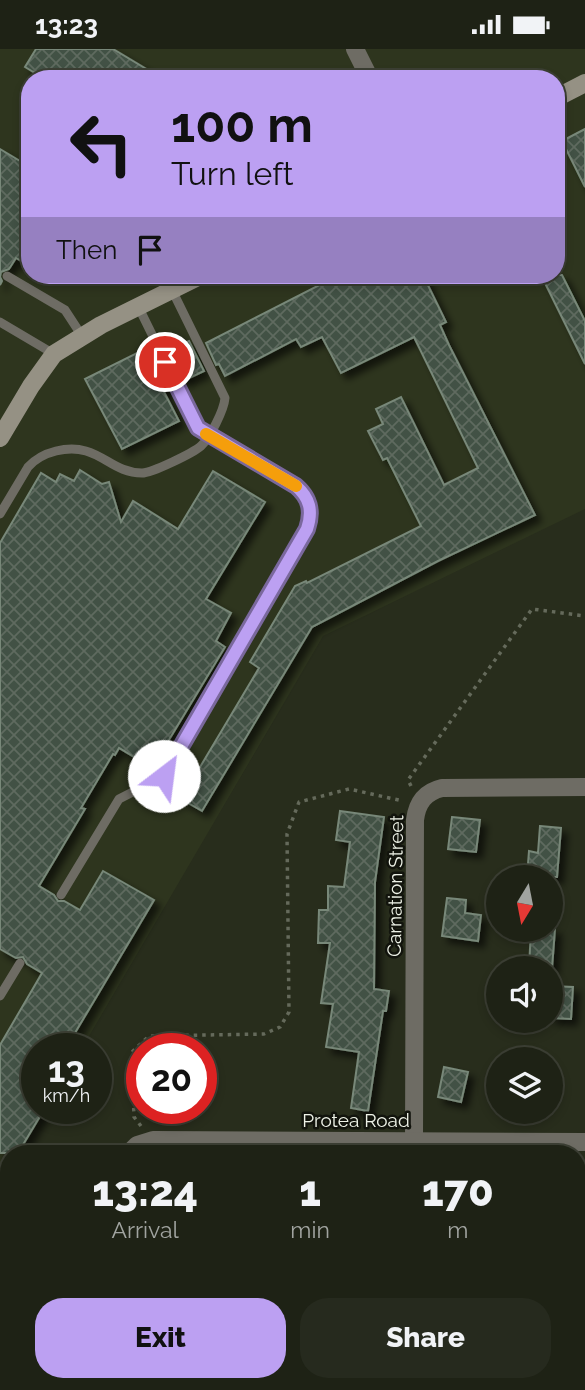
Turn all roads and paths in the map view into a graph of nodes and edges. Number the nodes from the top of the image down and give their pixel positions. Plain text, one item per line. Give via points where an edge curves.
1 (355, 49) edge
2 (366, 70) edge
3 (585, 83) edge
4 (565, 93) edge
5 (7, 276) dead end
6 (184, 284) edge
7 (172, 290) junction
8 (138, 306) junction
9 (0, 322) edge
10 (82, 336) junction
11 (54, 354) junction
12 (208, 435) junction
13 (0, 438) edge
14 (0, 514) edge
15 (585, 616) edge
16 (585, 787) edge
17 (419, 804) junction
18 (61, 895) dead end
19 (20, 963) dead end
20 (0, 996) edge
21 (153, 1140) junction
22 (414, 1142) junction
23 (585, 1142) edge
24 (140, 1145) edge

1 - 2 street
3 - 4 street
5 - 10 lane via 65,310
6 - 7 street
7 - 8 street
7 - 12 lane via 225,398
8 - 10 street
8 - 12 lane via 194,423
9 - 11 lane
10 - 11 street
11 - 13 street
12 - 14 lane via 196,449 146,473 128,471 85,449 40,456 28,467
12 - 18 lane via 296,486 309,501 307,529 164,776 119,799
15 - 17 path via 532,608 408,780
16 - 17 street, Carnation Street via 442,787
17 - 21 path via 349,789 299,802 287,834 289,1012 280,1027 264,1034 149,1036 132,1052 134,1117
17 - 22 street, Carnation Street via 415,820
19 - 20 lane
21 - 22 street, Protea Road
21 - 24 street, Protea Road
22 - 23 street, Protea Road

